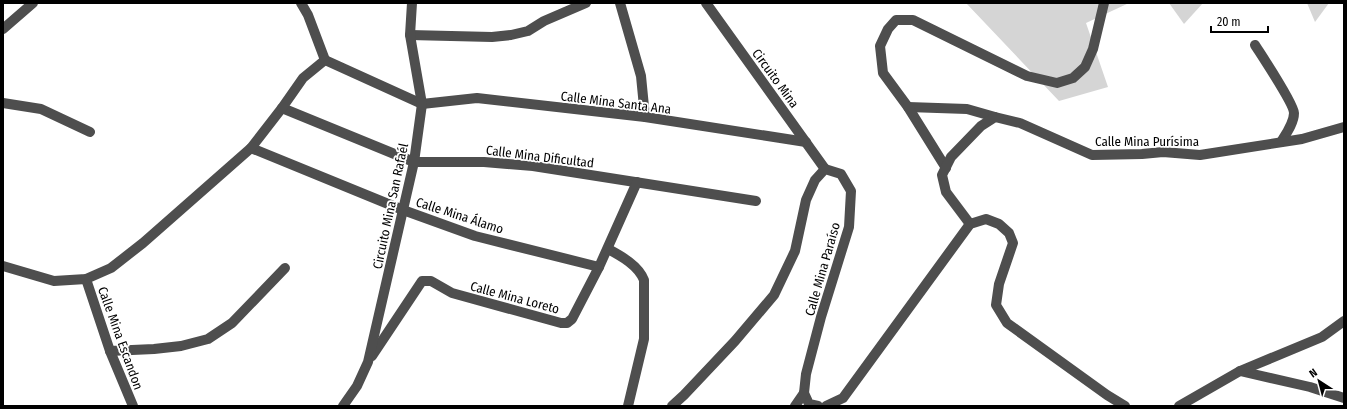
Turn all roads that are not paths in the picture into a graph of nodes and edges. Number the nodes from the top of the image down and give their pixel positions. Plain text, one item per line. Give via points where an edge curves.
1 (33, 3) edge
2 (301, 3) edge
3 (412, 3) edge
4 (586, 3) edge
5 (620, 3) edge
6 (706, 3) edge
7 (1104, 3) edge
8 (3, 29) edge
9 (410, 35) junction
10 (1255, 45) dead end
11 (325, 60) junction
12 (3, 103) edge
13 (422, 104) junction
14 (908, 107) junction
15 (282, 108) junction
16 (995, 117) junction
17 (645, 118) junction
18 (1344, 127) edge
19 (90, 132) dead end
20 (806, 142) junction
21 (1282, 142) junction
22 (251, 148) junction
23 (414, 162) junction
24 (946, 168) junction
25 (825, 169) junction
26 (637, 182) junction
27 (756, 201) dead end
28 (403, 210) junction
29 (970, 224) junction
30 (608, 249) junction
31 (3, 266) edge
32 (599, 267) junction
33 (285, 268) dead end
34 (86, 279) junction
35 (1344, 321) edge
36 (110, 351) junction
37 (368, 362) junction
38 (1240, 371) junction
39 (804, 393) junction
40 (1344, 398) edge
41 (133, 406) edge
42 (343, 406) edge
43 (628, 406) edge
44 (672, 406) edge
45 (795, 406) edge
46 (818, 406) edge
47 (826, 406) edge
48 (1125, 406) edge
49 (1179, 406) edge

1 - 8 street
2 - 11 street
3 - 9 street, Circuito Mina San Rafaél
4 - 9 street via 544,21 528,31 511,35 492,38
5 - 17 street via 641,76
6 - 20 street, Circuito Mina
7 - 14 street via 1093,49 1085,67 1073,78 1057,83 1027,76 913,20 896,20 888,29 880,46 882,66 883,73
9 - 13 street, Circuito Mina San Rafaél
10 - 21 street via 1294,113
11 - 13 street
11 - 15 street via 303,78
12 - 19 street via 41,109
13 - 17 street, Calle Mina Santa Ana via 477,98
13 - 23 street, Circuito Mina San Rafaél
14 - 16 street, Calle Mina Purísima via 967,109
14 - 24 street
15 - 22 street
15 - 23 street, Calle Mina Dificultad
16 - 21 street, Calle Mina Purísima via 1020,122 1092,156 1163,152 1200,155
16 - 24 street via 981,126 951,157
17 - 20 street, Calle Mina Santa Ana
18 - 21 street, Calle Mina Purísima
20 - 25 street, Circuito Mina
22 - 28 street, Calle Mina Álamo
22 - 34 street via 143,243 111,268
23 - 26 street, Calle Mina Dificultad via 484,162 533,166
23 - 28 street, Circuito Mina San Rafaél
24 - 29 street via 942,175 946,192
25 - 39 street, Calle Mina Paraíso via 841,174 851,191 849,227 817,331
25 - 44 street via 815,180 806,200 795,251 774,295 735,341
26 - 27 street, Calle Mina Dificultad
26 - 30 street, Calle Mina Loreto
28 - 32 street, Calle Mina Álamo via 475,236
28 - 37 street, Circuito Mina San Rafaél
29 - 47 street via 843,398
29 - 48 street via 986,219 999,224 1010,233 1013,243 999,284 996,305 1007,323
30 - 32 street, Calle Mina Loreto
30 - 43 street via 624,258 642,274 644,280 644,339
31 - 34 street via 54,281
32 - 37 street, Calle Mina Loreto via 572,319 567,323 452,293 431,281 422,281
33 - 36 street via 232,323 208,339 181,346
34 - 36 street, Calle Mina Escandon
35 - 38 street via 1322,337
36 - 41 street, Calle Mina Escandon
37 - 42 street, Circuito Mina San Rafaél via 357,386
38 - 40 street via 1310,387
38 - 49 street
39 - 45 street
39 - 46 street via 809,404

